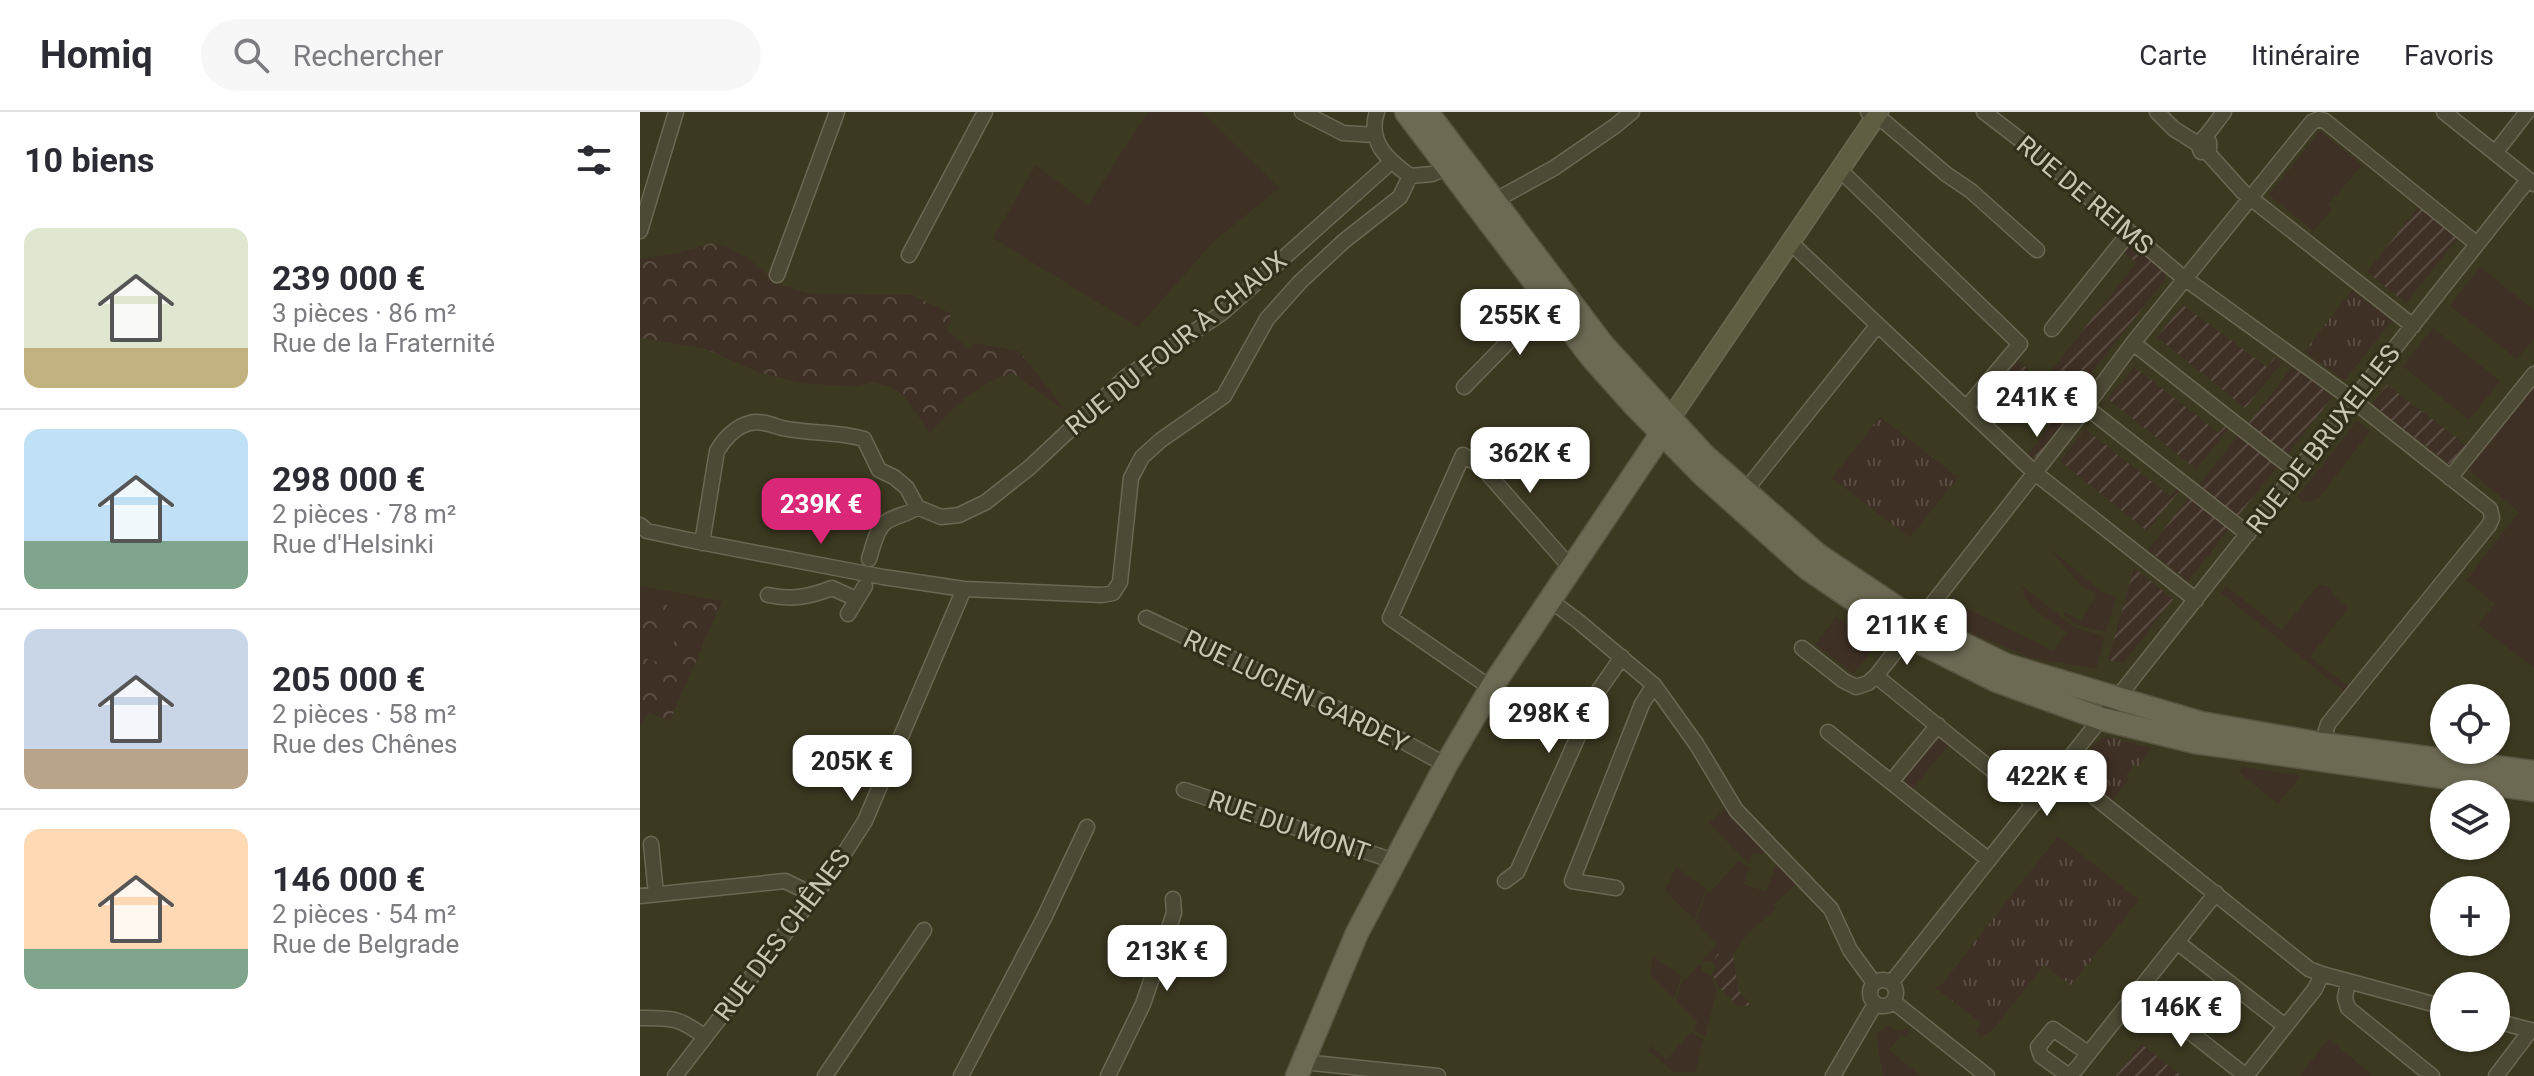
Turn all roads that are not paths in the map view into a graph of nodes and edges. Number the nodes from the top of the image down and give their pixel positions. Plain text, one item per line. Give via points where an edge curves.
1 (676, 112) edge
2 (837, 112) edge
3 (985, 112) edge
4 (1302, 112) edge
5 (1377, 112) edge
6 (1632, 112) edge
7 (1984, 112) edge
8 (2157, 112) edge
9 (2224, 112) edge
10 (2444, 112) edge
11 (2532, 112) edge
12 (1422, 113) edge
13 (1874, 114) edge
14 (1374, 135) junction
15 (2203, 145) junction
16 (2495, 153) junction
17 (1391, 162) junction
18 (1454, 162) junction
19 (1840, 170) junction
20 (1410, 176) junction
21 (2531, 182) edge
22 (2251, 198) junction
23 (1494, 201) junction
24 (640, 231) edge
25 (2129, 233) junction
26 (1790, 242) junction
27 (2477, 244) junction
28 (2037, 250) dead end
29 (909, 255) dead end
30 (777, 275) dead end
31 (2184, 278) junction
32 (1550, 299) junction
33 (1877, 326) junction
34 (2413, 326) junction
35 (2052, 329) dead end
36 (2133, 343) junction
37 (2534, 374) edge
38 (1464, 387) dead end
39 (2354, 400) junction
40 (2086, 407) junction
41 (1966, 408) junction
42 (1666, 426) junction
43 (2297, 472) junction
44 (2035, 473) junction
45 (2450, 478) junction
46 (1745, 491) junction
47 (917, 507) junction
48 (642, 530) edge
49 (2248, 534) junction
50 (702, 543) junction
51 (869, 559) dead end
52 (1571, 568) junction
53 (964, 589) junction
54 (768, 595) dead end
55 (2196, 600) junction
56 (1551, 601) junction
57 (848, 614) dead end
58 (1146, 618) dead end
59 (1912, 629) junction
60 (1802, 648) dead end
61 (1622, 657) junction
62 (1876, 676) junction
63 (1654, 685) junction
64 (1491, 688) junction
65 (2118, 699) junction
66 (2102, 719) junction
67 (1938, 725) junction
68 (1828, 732) dead end
69 (2322, 744) junction
70 (1446, 765) junction
71 (2061, 770) junction
72 (2534, 772) edge
73 (1891, 782) junction
74 (1184, 790) dead end
75 (2534, 790) edge
76 (2034, 804) junction
77 (1087, 827) dead end
78 (651, 844) dead end
79 (1989, 860) junction
80 (1394, 861) junction
81 (1505, 881) dead end
82 (1616, 888) dead end
83 (2216, 893) junction
84 (656, 894) junction
85 (814, 895) junction
86 (640, 896) edge
87 (1173, 899) dead end
88 (924, 930) dead end
89 (2177, 942) junction
90 (2322, 974) junction
91 (2348, 981) junction
92 (1892, 982) junction
93 (1874, 983) junction
94 (2139, 992) junction
95 (1894, 1002) junction
96 (2430, 1003) edge
97 (1875, 1004) junction
98 (640, 1018) edge
99 (2510, 1025) edge
100 (2285, 1026) junction
101 (2533, 1031) edge
102 (705, 1037) junction
103 (2088, 1053) junction
104 (1300, 1069) edge
105 (675, 1076) edge
106 (825, 1076) edge
107 (961, 1076) edge
108 (1108, 1076) edge
109 (1438, 1076) edge
110 (1833, 1076) edge
111 (1987, 1076) edge
112 (2069, 1076) edge
113 (2246, 1076) edge
114 (2432, 1076) edge
115 (2496, 1076) edge

1 - 24 street
2 - 30 street
3 - 29 street
4 - 14 street via 1343,133
5 - 14 street
6 - 23 street via 1554,168
7 - 25 street, RUE DE REIMS
8 - 15 street
9 - 15 street
10 - 16 street
11 - 16 street
12 - 18 main road
13 - 19 street
13 - 28 street
14 - 17 street
15 - 22 street
16 - 21 street
17 - 20 street
17 - 47 street, RUE DU FOUR À CHAUX via 1222,313 1126,377 986,502 941,517
18 - 20 street via 1432,174
18 - 23 main road
18 - 32 main road
19 - 26 street
19 - 41 street via 2020,344
20 - 53 street via 1400,197 1344,241 1267,319 1224,396 1142,457 1131,478 1120,582 1113,593
21 - 27 street, RUE DE BRUXELLES
22 - 27 street via 2319,119
22 - 31 street
22 - 34 street
23 - 42 main road
25 - 31 street, RUE DE REIMS
25 - 35 street
26 - 33 street
26 - 42 street
27 - 34 street, RUE DE BRUXELLES
31 - 36 street
31 - 39 street, RUE DE REIMS
32 - 38 street
32 - 42 main road via 1592,358
33 - 41 street
33 - 46 street
34 - 39 street, RUE DE BRUXELLES
36 - 40 street
36 - 43 street
37 - 45 street
39 - 43 street, RUE DE BRUXELLES
39 - 45 street, RUE DE REIMS
40 - 44 street
40 - 49 street
41 - 44 street
42 - 46 main road
42 - 52 main road
42 - 59 main road via 1704,476 1808,569
43 - 49 street, RUE DE BRUXELLES
44 - 55 street
44 - 59 street
45 - 69 street, RUE DE REIMS via 2486,505 2492,513 2489,525 2328,724
46 - 59 main road
47 - 50 street via 907,488 879,470 864,439 751,422 717,451
47 - 51 street via 885,522
48 - 50 street
49 - 55 street, RUE DE BRUXELLES
50 - 53 street
52 - 56 main road
52 - 64 street via 1481,466 1463,455 1390,618
53 - 85 street, RUE DES CHÊNES via 865,821
54 - 57 street via 808,597 832,588 860,593
55 - 65 street, RUE DE BRUXELLES
56 - 61 street
56 - 64 main road
58 - 70 street, RUE LUCIEN GARDEY
59 - 62 street
59 - 65 main road
59 - 66 main road via 1997,681
60 - 62 street via 1856,687
61 - 63 street
61 - 81 street via 1599,690 1517,872
62 - 67 street
63 - 82 street via 1572,881
63 - 93 street via 1736,810 1831,909 1850,950
64 - 70 main road
65 - 66 street, RUE DE BRUXELLES
65 - 69 main road via 2201,723
66 - 71 street, RUE DE BRUXELLES
66 - 75 main road via 2195,742
67 - 73 street
67 - 76 street
68 - 73 street
69 - 72 main road
70 - 80 main road
71 - 76 street, RUE DE BRUXELLES
71 - 83 street
73 - 79 street
74 - 80 street, RUE DU MONT
76 - 79 street, RUE DE BRUXELLES
77 - 107 street
78 - 84 street
79 - 92 street, RUE DE BRUXELLES
80 - 104 main road via 1357,933
83 - 89 street
83 - 90 street
84 - 85 street via 785,881
84 - 86 street
85 - 102 street, RUE DES CHÊNES
87 - 108 street via 1174,913 1143,1004
88 - 106 street
89 - 94 street
89 - 100 street
90 - 91 street
90 - 100 street
91 - 96 street
91 - 114 street via 2348,1008
92 - 93 street
92 - 95 street
93 - 97 street via 1870,991
94 - 103 street
94 - 113 street
95 - 97 street
95 - 111 street
97 - 110 street
98 - 102 street via 674,1018
99 - 101 street
100 - 113 street
101 - 115 street
102 - 105 street, RUE DES CHÊNES
103 - 112 street
103 - 112 street via 2053,1029 2042,1039 2041,1056
104 - 109 street

